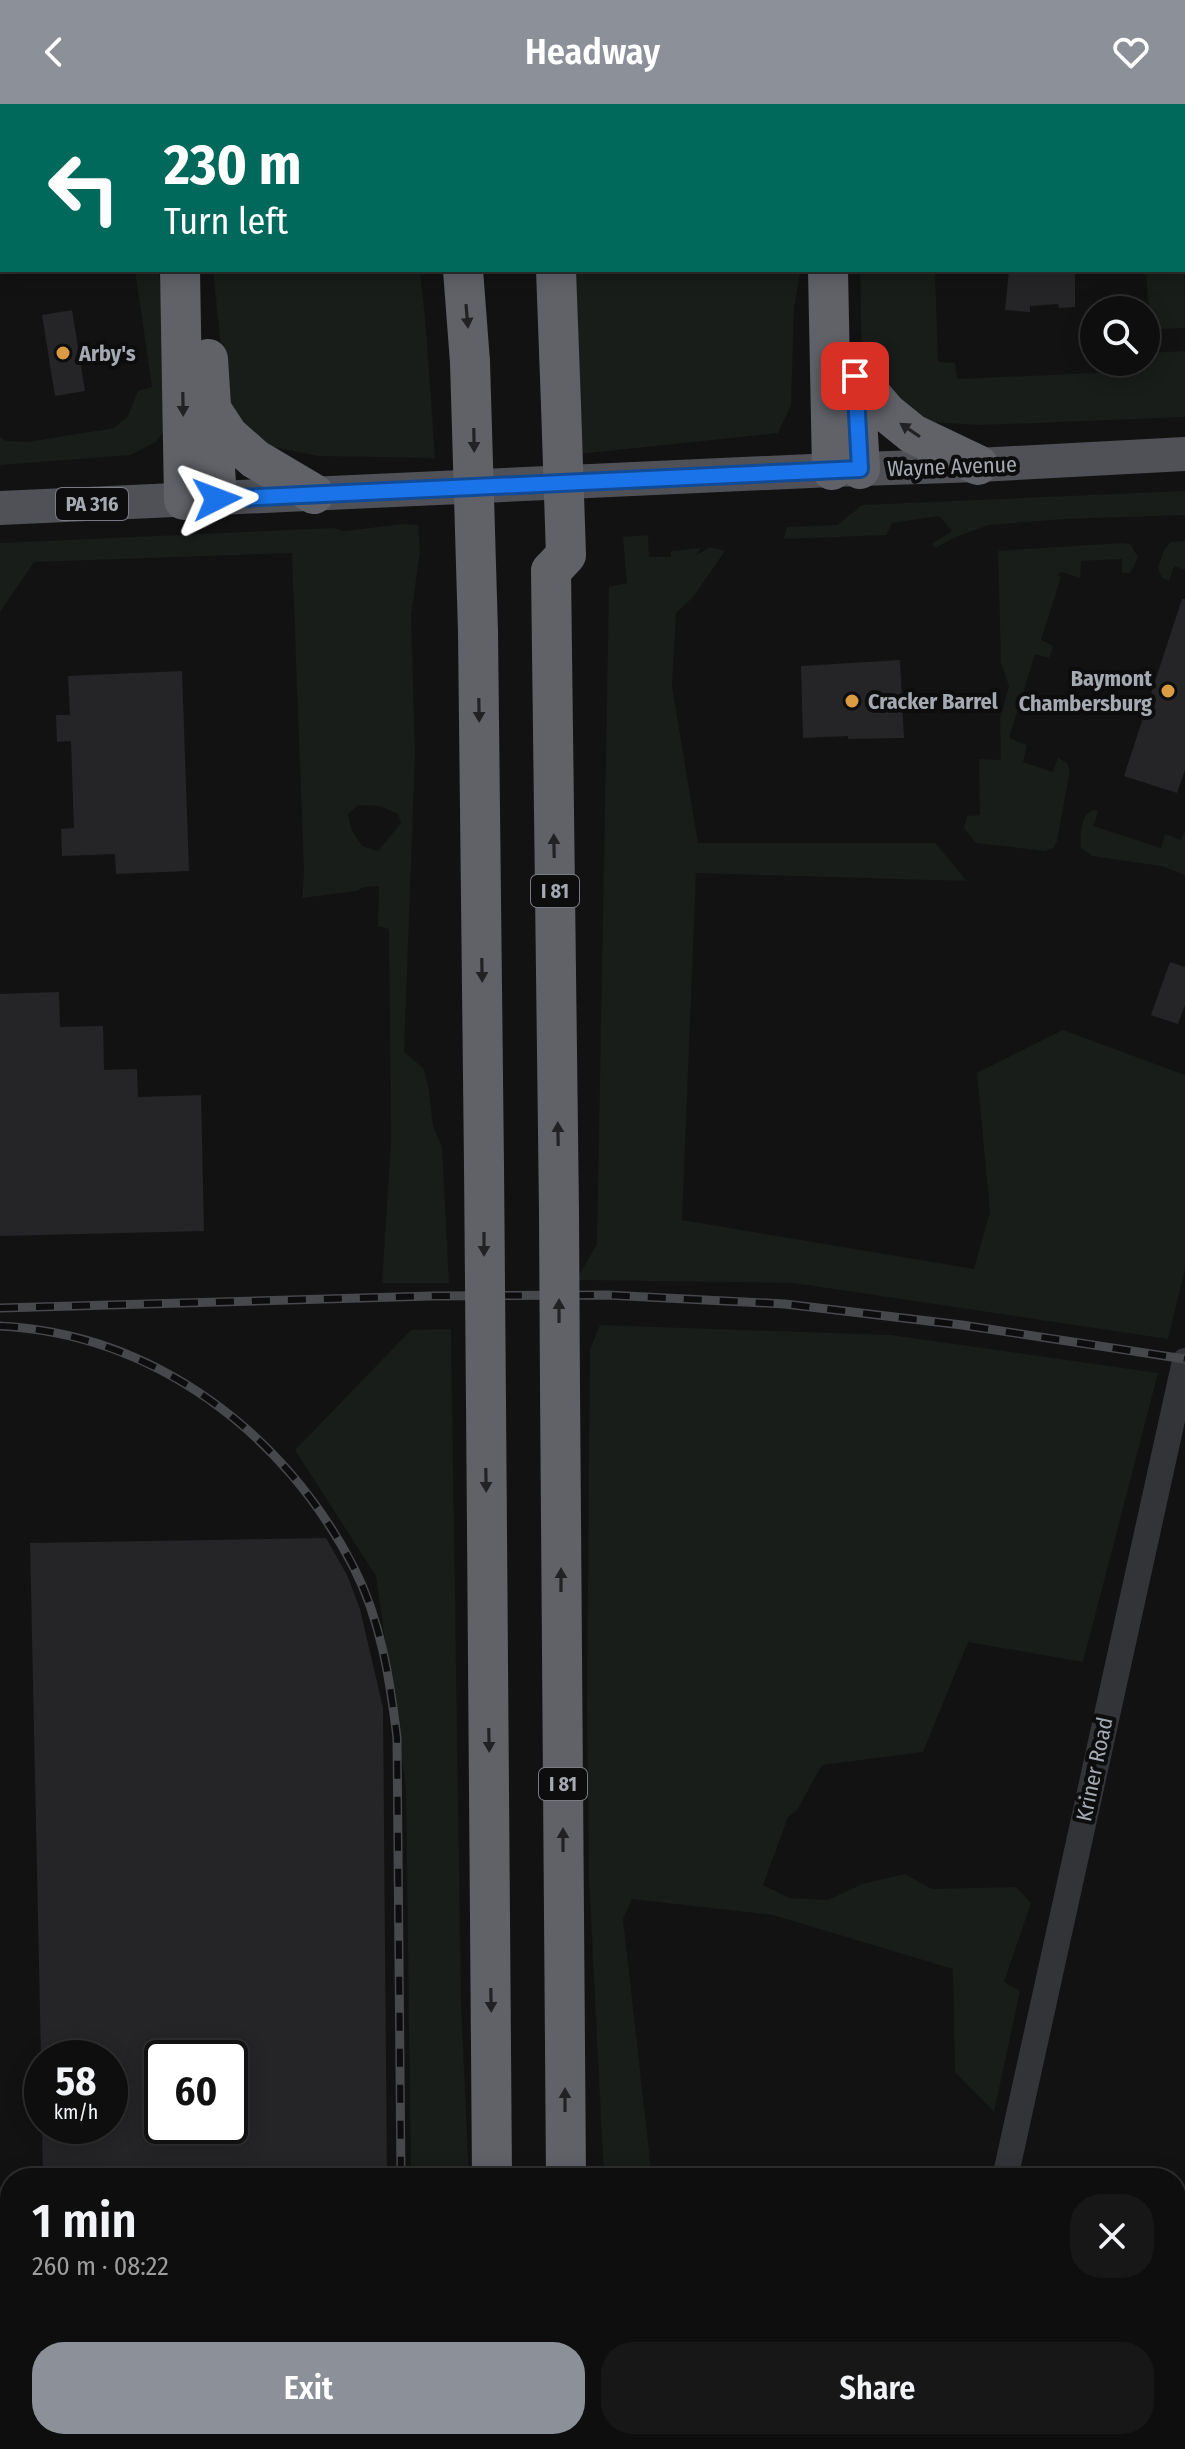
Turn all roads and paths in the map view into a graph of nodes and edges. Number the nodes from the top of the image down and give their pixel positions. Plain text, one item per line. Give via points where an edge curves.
1 (180, 272) edge
2 (201, 272) edge
3 (463, 272) edge
4 (535, 272) edge
5 (556, 272) edge
6 (828, 272) edge
7 (850, 272) edge
8 (855, 376) junction
9 (554, 405) junction
10 (211, 409) junction
11 (1185, 454) edge
12 (978, 465) junction
13 (846, 470) junction
14 (314, 494) junction
15 (201, 500) junction
16 (0, 508) edge
17 (1182, 1373) edge
18 (492, 2168) edge
19 (566, 2168) edge
20 (1007, 2168) edge

1 -> 15 highway
2 - 10 highway
3 -> 18 highway, bridge via 478,632
4 - 9 highway, I 81
5 - 9 highway
6 - 13 highway
7 - 8 highway
12 -> 8 highway via 913,434
8 - 13 highway
19 -> 9 highway, I 81, bridge via 551,571
10 - 14 highway via 228,435 255,459
10 - 15 highway
11 - 12 main road, Wayne Avenue / PA 316
12 - 13 main road, Wayne Avenue / PA 316
13 - 14 main road, Wayne Avenue / PA 316
14 - 15 main road, Wayne Avenue / PA 316
15 - 16 main road, Wayne Avenue / PA 316
17 - 20 street, Kriner Road

